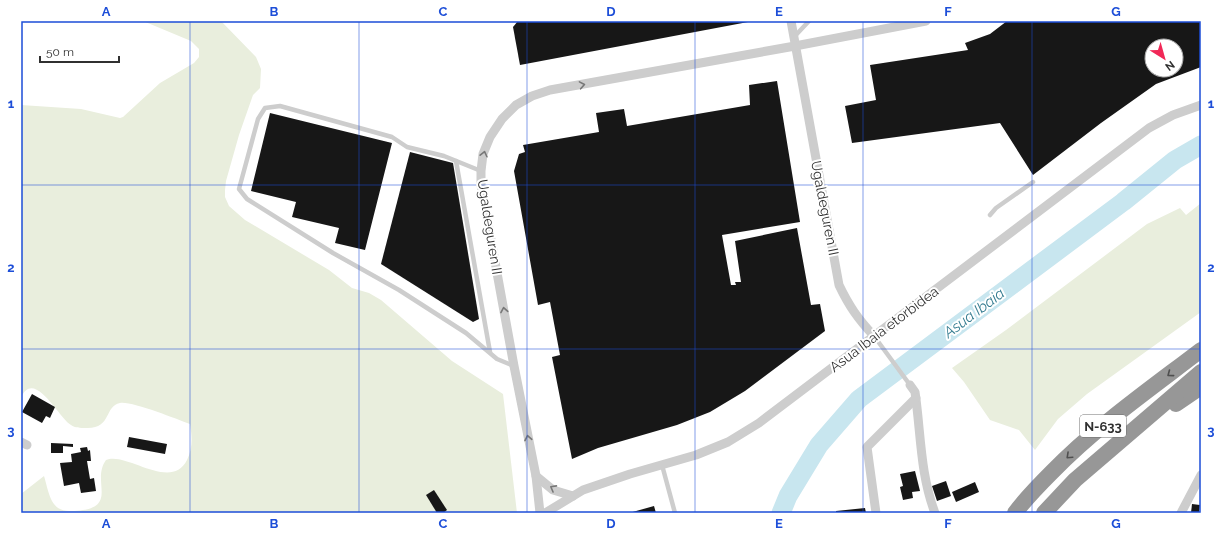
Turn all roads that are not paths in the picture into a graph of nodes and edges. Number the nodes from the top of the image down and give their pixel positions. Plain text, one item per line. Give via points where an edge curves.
1 (791, 21) edge
2 (809, 21) edge
3 (926, 21) edge
4 (794, 37) junction
5 (795, 46) junction
6 (1201, 105) edge
7 (456, 161) junction
8 (481, 171) junction
9 (1033, 182) dead end
10 (990, 215) dead end
11 (874, 336) junction
12 (1201, 350) edge
13 (490, 352) junction
14 (514, 366) junction
15 (1201, 372) edge
16 (910, 385) joint
17 (1201, 387) edge
18 (916, 398) junction
19 (1129, 434) junction
20 (662, 465) junction
21 (1201, 474) edge
22 (536, 476) junction
23 (573, 496) junction
24 (540, 513) edge
25 (545, 513) edge
26 (676, 513) edge
27 (876, 513) edge
28 (935, 513) edge
29 (1015, 513) edge
30 (1044, 513) edge
31 (1181, 513) edge

1 - 4 street, Ugaldeguren II
2 - 4 lane
3 - 5 street, Ugaldeguren II
4 - 5 street, Ugaldeguren II
8 -> 5 street, Ugaldeguren II via 483,154 495,127 516,105 532,96 550,90
5 - 11 street, Ugaldeguren II via 839,285 859,321
6 - 11 street, Asua Ibaia etorbidea via 1172,115 1149,128
7 - 8 lane
7 - 13 lane
7 - 13 lane via 407,147 392,138 280,106 265,108 258,119 239,189 247,199 466,333
14 -> 8 street, Ugaldeguren II via 481,185
9 - 10 lane
11 - 16 lane, Ugaldeguren II
11 - 20 street, Asua Ibaia etorbidea via 753,427 703,453
12 -> 29 highway, N-633 via 1090,437 1040,484
13 - 14 lane via 497,359
22 -> 14 street, Ugaldeguren II
15 - 19 highway, N-633
16 - 18 street
17 - 19 highway
18 - 27 street via 867,447
18 - 28 street via 923,465
19 - 30 highway, N-633 via 1075,480
20 - 23 street, Asua Ibaia etorbidea via 583,490
20 - 26 lane
21 - 31 street
23 -> 22 street via 554,490
22 - 24 street, Ugaldeguren II
23 - 25 street, Asua Ibaia etorbidea

